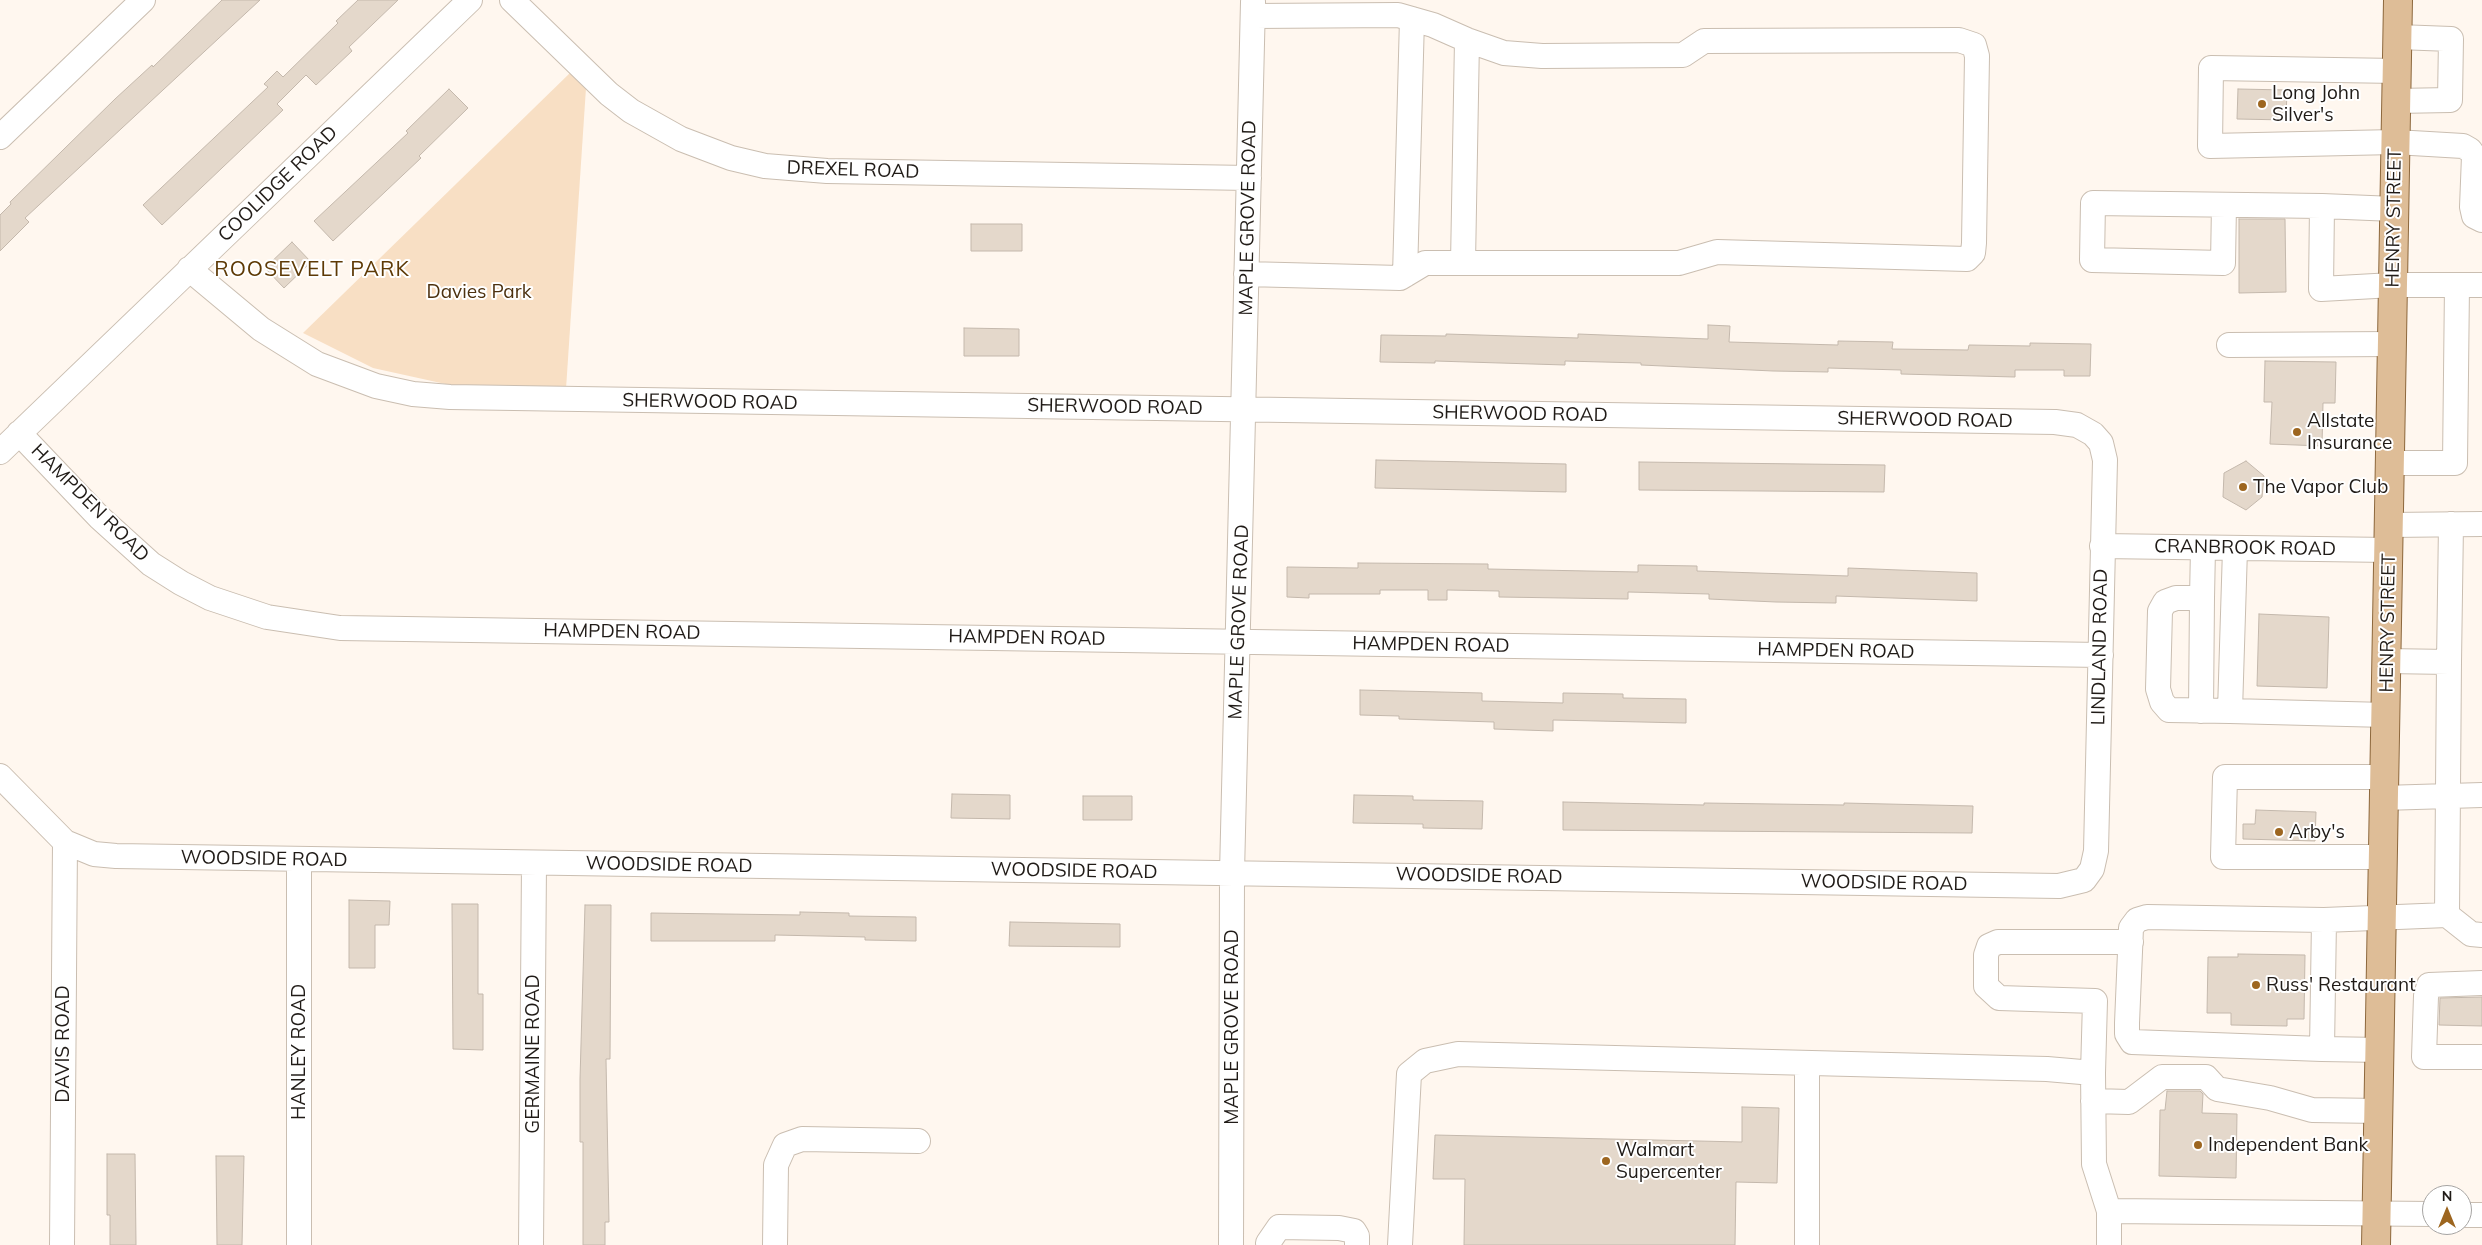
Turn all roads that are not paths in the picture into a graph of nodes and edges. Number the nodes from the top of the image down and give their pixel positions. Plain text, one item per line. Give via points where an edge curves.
1 (143, 0) edge
2 (470, 0) edge
3 (512, 0) edge
4 (2398, 0) edge
5 (1254, 8) edge
6 (1412, 19) junction
7 (2398, 37) junction
8 (1467, 40) junction
9 (2397, 71) junction
10 (2396, 101) junction
11 (0, 137) edge
12 (2395, 142) junction
13 (1249, 178) junction
14 (2224, 205) junction
15 (2322, 206) junction
16 (2394, 209) junction
17 (2482, 220) edge
18 (1463, 263) junction
19 (190, 270) junction
20 (1246, 274) junction
21 (1405, 276) junction
22 (2393, 285) junction
23 (2457, 285) junction
24 (2482, 285) edge
25 (2392, 344) junction
26 (2230, 345) dead end
27 (1244, 410) junction
28 (2077, 425) joint
29 (19, 433) junction
30 (0, 452) edge
31 (2390, 462) junction
32 (2451, 524) junction
33 (2482, 524) edge
34 (2389, 537) junction
35 (2102, 546) junction
36 (2203, 548) junction
37 (2235, 549) junction
38 (2202, 598) junction
39 (1238, 641) junction
40 (2101, 655) junction
41 (2387, 661) junction
42 (2449, 662) junction
43 (2201, 710) junction
44 (2230, 711) junction
45 (2386, 715) junction
46 (0, 776) edge
47 (2384, 787) junction
48 (2448, 795) junction
49 (2482, 795) edge
50 (65, 842) junction
51 (2383, 857) junction
52 (299, 860) junction
53 (534, 864) junction
54 (1232, 872) junction
55 (2084, 880) joint
56 (2447, 915) junction
57 (2382, 918) junction
58 (2324, 920) junction
59 (2482, 935) edge
60 (2131, 942) junction
61 (2482, 984) edge
62 (2095, 1000) junction
63 (2128, 1000) junction
64 (2322, 1049) junction
65 (2380, 1050) junction
66 (2482, 1057) edge
67 (1807, 1064) junction
68 (2093, 1073) junction
69 (2093, 1101) junction
70 (2379, 1111) junction
71 (918, 1141) dead end
72 (2109, 1211) junction
73 (2377, 1213) junction
74 (2422, 1214) edge
75 (1231, 1244) edge
76 (1268, 1244) edge
77 (62, 1245) edge
78 (299, 1245) edge
79 (531, 1245) edge
80 (775, 1245) edge
81 (1357, 1245) edge
82 (1400, 1245) edge
83 (1806, 1245) edge
84 (2109, 1245) edge
85 (2376, 1245) edge

1 - 11 street
2 - 19 street, COOLIDGE ROAD
3 - 13 street, DREXEL ROAD via 616,100 673,136 702,149 764,166 826,171
4 - 7 main road, HENRY STREET
5 - 6 street via 1398,15
5 - 13 street, MAPLE GROVE ROAD
6 - 8 street
6 - 21 street
7 - 9 main road, HENRY STREET
7 - 10 street via 2451,38 2450,100
8 - 18 street
8 - 18 street via 1504,53 1542,56 1684,55 1704,41 1959,40 1974,45 1977,56 1974,243 1967,259 1717,252 1679,263
9 - 10 main road, HENRY STREET
9 - 12 street via 2211,68 2210,146
10 - 12 main road, HENRY STREET
12 - 16 main road, HENRY STREET
12 - 17 street via 2463,146 2470,150 2474,156 2472,207 2474,216
13 - 20 street, MAPLE GROVE ROAD
14 - 14 street via 2093,203 2092,260 2223,263
14 - 15 street
15 - 16 street
15 - 22 street via 2321,289
16 - 22 main road, HENRY STREET
18 - 21 street via 1425,263
19 - 27 street, SHERWOOD ROAD via 260,329 302,356 343,375 413,394 559,400
19 - 29 street, COOLIDGE ROAD
20 - 21 street
20 - 27 street, MAPLE GROVE ROAD
22 - 23 street
22 - 25 main road, HENRY STREET
23 - 24 street
23 - 31 street via 2455,463
25 - 26 street
25 - 31 main road, HENRY STREET
27 - 28 street, SHERWOOD ROAD via 2055,422
27 - 39 street, MAPLE GROVE ROAD
28 - 35 street, LINDLAND ROAD via 2101,442 2105,460
29 - 30 street, COOLIDGE ROAD
29 - 39 street, HAMPDEN ROAD via 99,517 151,564 210,598 267,617 304,624 340,628
31 - 34 main road, HENRY STREET
32 - 33 street, CRANBROOK ROAD
32 - 34 street, CRANBROOK ROAD
32 - 42 street
34 - 37 street, CRANBROOK ROAD
34 - 41 main road, HENRY STREET
35 - 36 street, CRANBROOK ROAD
35 - 40 street, LINDLAND ROAD
36 - 37 street, CRANBROOK ROAD
36 - 38 street
37 - 44 street
38 - 43 street
38 - 43 street via 2176,598 2165,602 2160,611 2158,689 2169,710
39 - 40 street, HAMPDEN ROAD
39 - 54 street, MAPLE GROVE ROAD
40 - 55 street, LINDLAND ROAD via 2096,851 2092,869
41 - 42 street
41 - 45 main road, HENRY STREET
42 - 48 street
43 - 44 street
44 - 45 street
45 - 47 main road, HENRY STREET
46 - 50 street
47 - 48 street
47 - 51 main road, HENRY STREET
47 - 51 street via 2225,777 2223,857
48 - 49 street
48 - 56 street
50 - 52 street, WOODSIDE ROAD via 94,854 116,856
50 - 77 street, DAVIS ROAD
51 - 57 main road, HENRY STREET
52 - 53 street, WOODSIDE ROAD
52 - 78 street, HANLEY ROAD
53 - 54 street, WOODSIDE ROAD
53 - 79 street, GERMAINE ROAD
54 - 55 street, WOODSIDE ROAD via 2059,886
54 - 75 street, MAPLE GROVE ROAD
56 - 57 street
56 - 59 street via 2471,934
57 - 58 street
57 - 65 main road, HENRY STREET
58 - 60 street via 2146,917 2137,920 2132,928
58 - 64 street
60 - 62 street via 1998,942 1989,946 1986,986 1998,998
60 - 63 street
61 - 66 street via 2429,985 2424,1057
62 - 63 street
62 - 68 street
63 - 64 street via 2127,1034 2132,1042
64 - 65 street
65 - 70 main road, HENRY STREET
67 - 68 street via 2047,1069
67 - 82 street via 1458,1054 1425,1061 1409,1074
67 - 83 street
68 - 69 street
69 - 70 street via 2129,1102 2162,1077 2206,1077 2217,1089 2270,1098 2312,1110
69 - 72 street via 2094,1164
70 - 73 main road, HENRY STREET
71 - 80 street via 802,1139 785,1145 776,1165
72 - 73 street
72 - 84 street
73 - 74 street
73 - 85 main road, HENRY STREET
75 - 76 street
76 - 81 street via 1279,1227 1354,1231

